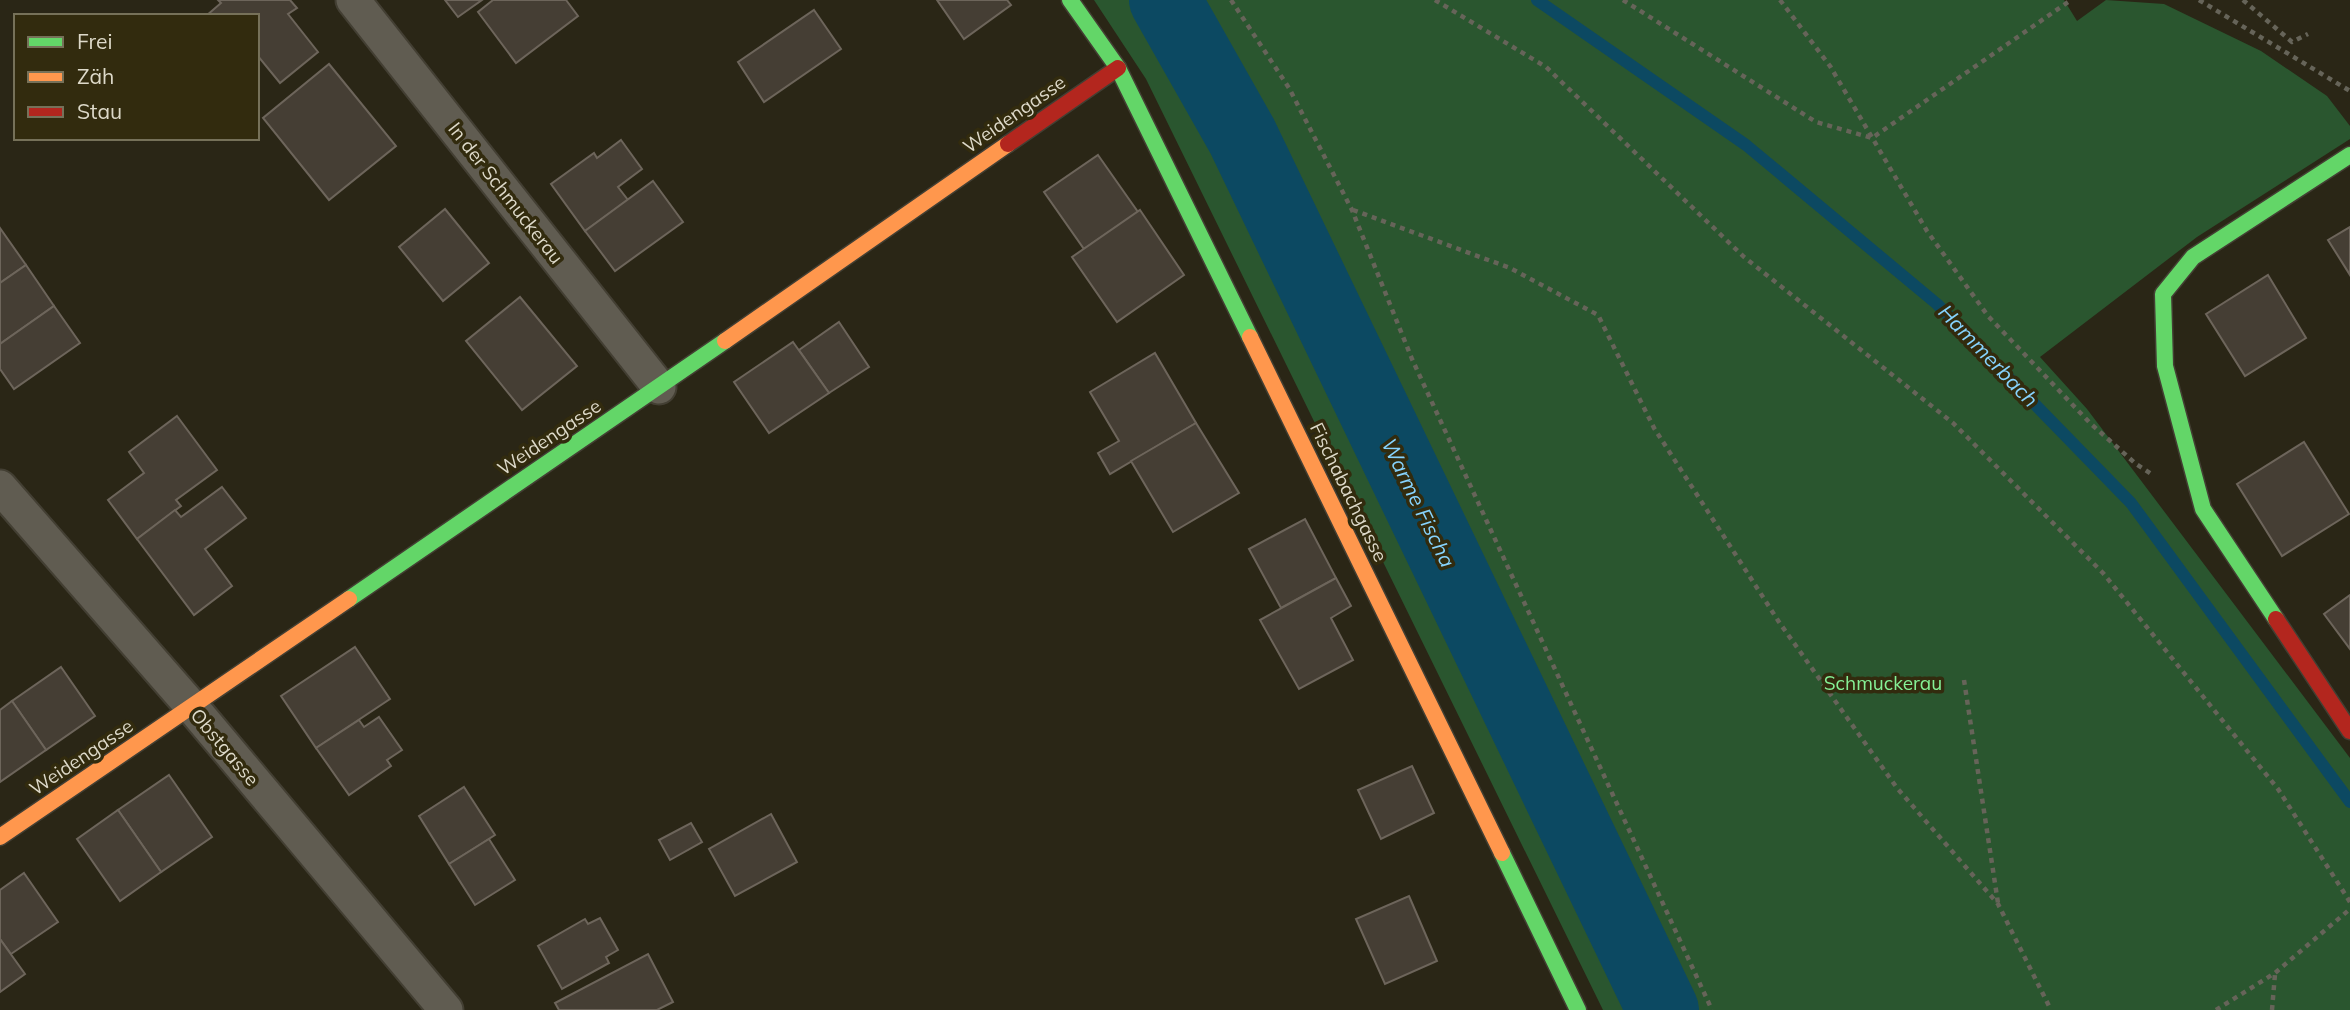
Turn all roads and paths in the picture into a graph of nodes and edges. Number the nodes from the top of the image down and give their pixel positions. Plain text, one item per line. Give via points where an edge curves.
1 (354, 0) edge
2 (1070, 0) edge
3 (1231, 0) edge
4 (1435, 0) edge
5 (1623, 0) edge
6 (1780, 0) edge
7 (2054, 0) edge
8 (2071, 0) edge
9 (2199, 0) edge
10 (2243, 0) edge
11 (2059, 8) junction
12 (2308, 34) dead end
13 (1118, 68) junction
14 (2350, 91) edge
15 (1872, 138) junction
16 (2350, 155) edge
17 (1352, 210) junction
18 (659, 387) junction
19 (0, 486) edge
20 (2203, 509) junction
21 (1964, 680) dead end
22 (192, 707) junction
23 (2350, 731) edge
24 (0, 837) edge
25 (2350, 902) edge
26 (1998, 904) junction
27 (2350, 909) edge
28 (2275, 973) junction
29 (446, 1010) edge
30 (1578, 1010) edge
31 (1712, 1010) edge
32 (2051, 1010) edge
33 (2216, 1010) edge
34 (2272, 1010) edge

1 - 18 street, In der Schmuckerau
2 - 13 street, Fischabachgasse
3 - 17 path via 1289,88
4 - 25 path via 1546,66 1744,257 1962,432 2103,573 2278,789
5 - 15 path via 1816,122
6 - 15 path via 1830,66
7 - 11 path
8 - 11 path
9 - 14 path
10 - 12 path via 2291,42
11 - 15 path
13 - 18 street, Weidengasse
13 - 30 street, Fischabachgasse
15 - 20 path via 1927,231 1989,316 2090,423 2136,464
16 - 20 street via 2193,257 2163,295 2165,366
17 - 26 path via 1510,268 1598,315 1654,428 1779,622 1897,788
17 - 31 path via 1412,359
18 - 22 street, Weidengasse
19 - 22 street, Obstgasse
20 - 23 street
21 - 26 path
22 - 24 street, Weidengasse
22 - 29 street, Obstgasse
26 - 32 path
27 - 28 path
28 - 33 path
28 - 34 path

